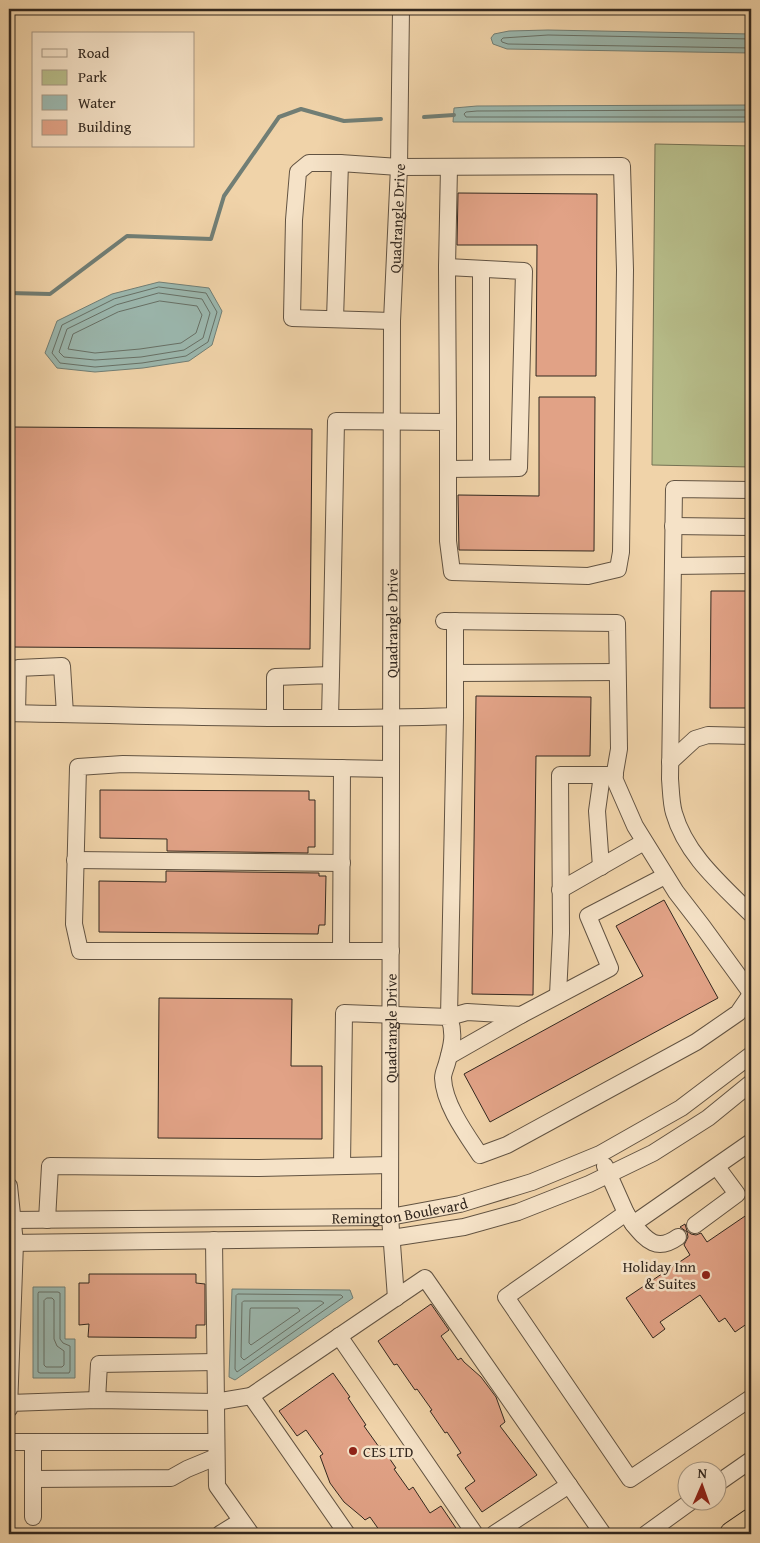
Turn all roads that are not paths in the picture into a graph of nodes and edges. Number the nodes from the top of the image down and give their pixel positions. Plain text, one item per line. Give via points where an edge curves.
1 (401, 9) edge
2 (340, 163) junction
3 (399, 167) junction
4 (449, 167) junction
5 (447, 267) junction
6 (481, 269) junction
7 (335, 319) junction
8 (392, 321) junction
9 (392, 422) junction
10 (448, 422) junction
11 (481, 468) junction
12 (448, 469) junction
13 (751, 490) edge
14 (674, 526) junction
15 (751, 527) edge
16 (751, 565) edge
17 (673, 566) junction
18 (617, 672) junction
19 (455, 673) junction
20 (330, 675) junction
21 (13, 713) edge
22 (64, 714) junction
23 (455, 716) junction
24 (275, 718) junction
25 (330, 718) junction
26 (391, 718) junction
27 (751, 736) edge
28 (670, 762) junction
29 (342, 768) junction
30 (391, 769) junction
31 (608, 775) junction
32 (644, 842) junction
33 (76, 860) junction
34 (342, 863) junction
35 (601, 867) junction
36 (665, 876) junction
37 (560, 890) junction
38 (561, 912) junction
39 (751, 914) edge
40 (588, 916) junction
41 (342, 951) junction
42 (391, 951) junction
43 (751, 994) edge
44 (558, 996) junction
45 (391, 1014) junction
46 (521, 1015) junction
47 (449, 1017) junction
48 (751, 1055) edge
49 (449, 1056) junction
50 (751, 1083) edge
51 (751, 1142) edge
52 (600, 1154) junction
53 (390, 1165) junction
54 (342, 1166) junction
55 (717, 1166) junction
56 (609, 1175) junction
57 (9, 1186) edge
58 (390, 1217) junction
59 (629, 1219) junction
60 (11, 1220) edge
61 (47, 1220) junction
62 (695, 1225) dead end
63 (678, 1237) dead end
64 (392, 1238) junction
65 (214, 1240) junction
66 (12, 1243) edge
67 (396, 1298) junction
68 (10, 1333) edge
69 (339, 1336) junction
70 (215, 1362) junction
71 (251, 1396) junction
72 (751, 1398) edge
73 (97, 1400) junction
74 (215, 1402) junction
75 (9, 1403) edge
76 (9, 1409) edge
77 (9, 1442) edge
78 (33, 1442) junction
79 (216, 1449) junction
80 (751, 1460) edge
81 (728, 1476) edge
82 (33, 1479) junction
83 (568, 1485) junction
84 (679, 1510) edge
85 (33, 1516) dead end
86 (751, 1521) edge
87 (246, 1528) edge
88 (220, 1534) edge
89 (347, 1534) edge
90 (475, 1534) edge
91 (494, 1534) edge
92 (603, 1534) edge
93 (646, 1534) edge
94 (732, 1534) edge

1 - 3 street, Quadrangle Drive
2 - 3 street
2 - 7 street
2 - 7 street via 309,163 298,172 294,220 292,318
3 - 4 street
3 - 8 street, Quadrangle Drive
4 - 5 street
4 - 12 street via 622,166 625,270 621,552 618,569 588,576 452,572 448,541
5 - 6 street
5 - 10 street
6 - 11 street
6 - 11 street via 524,271 519,468
7 - 8 street
8 - 9 street, Quadrangle Drive
9 - 10 street
9 - 20 street via 336,421
9 - 26 street, Quadrangle Drive
10 - 12 street
11 - 12 street
13 - 14 street via 674,489
14 - 15 street
14 - 17 street
16 - 17 street
17 - 28 street
18 - 19 street
18 - 19 street via 617,622 450,621
18 - 31 street via 619,748
19 - 23 street
20 - 24 street via 275,677
20 - 25 street
21 - 22 street
21 - 22 street via 18,668 62,666
22 - 24 street
23 - 26 street
23 - 47 street
24 - 25 street
25 - 26 street
26 - 30 street, Quadrangle Drive
27 - 28 street via 708,735 695,740
28 - 39 street via 674,813 688,844 706,870
29 - 30 street
29 - 33 street via 123,764 78,767
29 - 34 street
30 - 42 street, Quadrangle Drive
31 - 32 street via 614,778
31 - 35 street via 597,811
31 - 37 street via 560,775
32 - 35 street
32 - 36 street
33 - 34 street
33 - 41 street via 74,924 80,951
34 - 41 street
35 - 37 street
36 - 40 street
36 - 43 street
37 - 38 street
38 - 40 street
38 - 44 street
40 - 44 street via 610,968
41 - 42 street
42 - 45 street, Quadrangle Drive
43 - 49 street via 738,1013 696,1042 507,1146 480,1155 447,1100 443,1077
44 - 46 street
45 - 47 street
45 - 53 street, Quadrangle Drive
45 - 54 street via 344,1013
46 - 47 street via 467,1012
46 - 49 street
47 - 49 street via 453,1030
48 - 52 street, Remington Boulevard via 681,1108
50 - 56 street, Remington Boulevard via 700,1123 654,1153
51 - 55 street
52 - 56 street
52 - 58 street, Remington Boulevard via 532,1182 460,1204
53 - 54 street
53 - 58 street, Quadrangle Drive
54 - 61 street via 50,1166
55 - 59 street
55 - 62 street via 737,1194
56 - 59 street
56 - 64 street, Remington Boulevard via 518,1212 464,1227
57 - 60 street
58 - 61 street, Remington Boulevard
58 - 64 street, Quadrangle Drive
59 - 63 street via 651,1243 666,1244
59 - 72 street via 506,1297 630,1479
60 - 61 street, Remington Boulevard
60 - 66 street
64 - 65 street, Remington Boulevard
64 - 67 street, Quadrangle Drive
65 - 66 street, Remington Boulevard
65 - 70 street
66 - 68 street
67 - 69 street
67 - 83 street via 425,1278
68 - 75 street
69 - 71 street
69 - 90 street
70 - 73 street via 99,1364
70 - 74 street
71 - 74 street
71 - 89 street
73 - 74 street
73 - 75 street
74 - 79 street
75 - 76 street
77 - 78 street
78 - 79 street
78 - 82 street
79 - 82 street via 171,1478
79 - 87 street via 217,1486
80 - 81 street
82 - 85 street
83 - 91 street
83 - 92 street
84 - 93 street
86 - 94 highway
87 - 88 street

